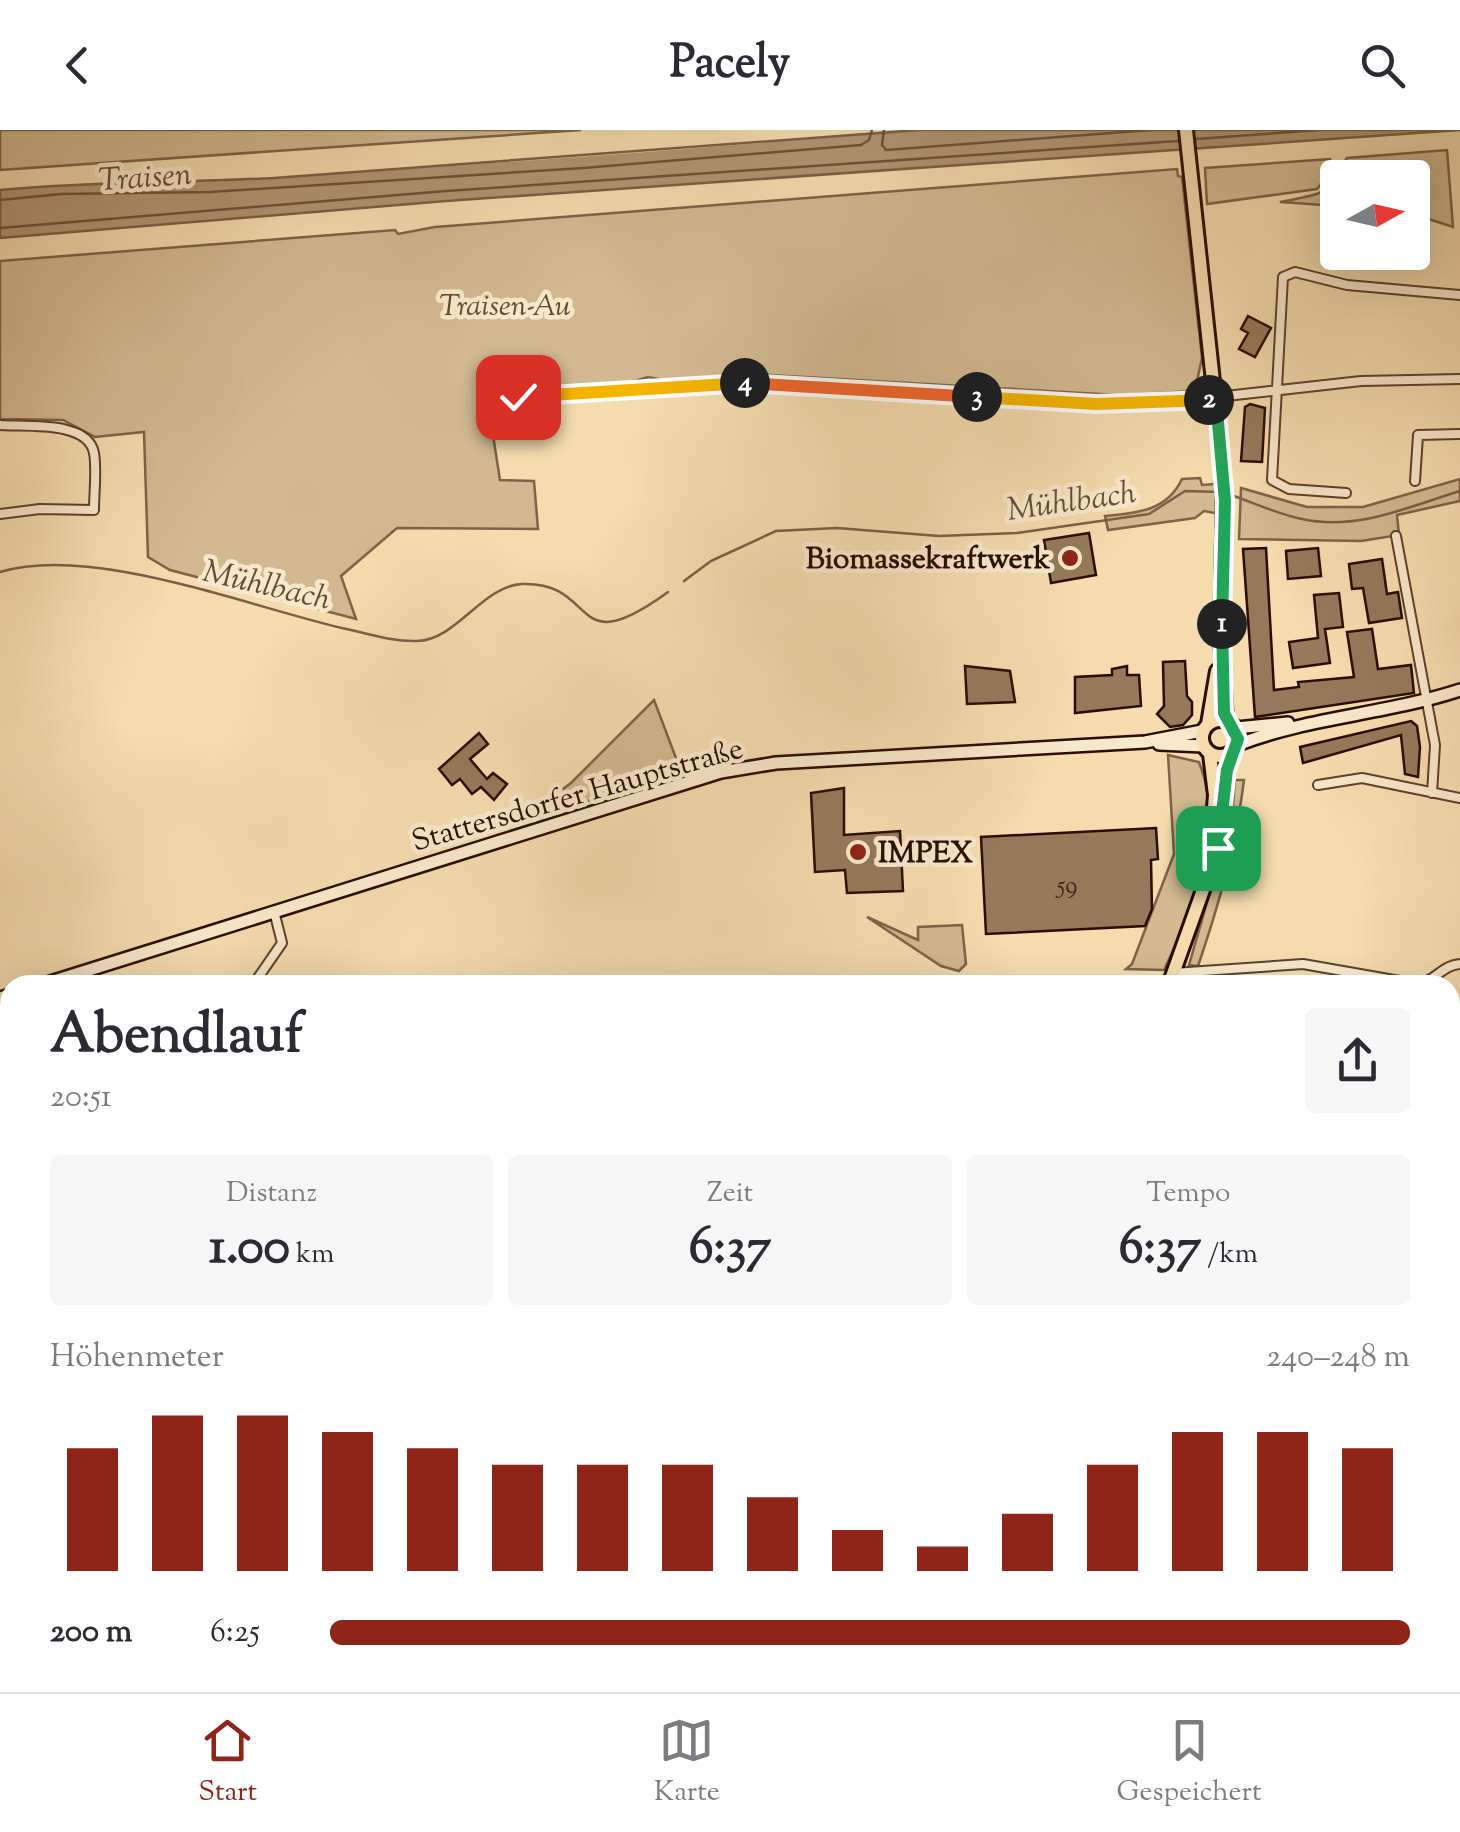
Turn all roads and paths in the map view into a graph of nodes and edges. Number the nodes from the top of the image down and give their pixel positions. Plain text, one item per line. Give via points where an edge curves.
1 (1186, 130) edge
2 (1460, 295) edge
3 (1460, 379) edge
4 (1277, 390) junction
5 (518, 397) dead end
6 (1216, 400) junction
7 (0, 425) edge
8 (1460, 434) edge
9 (1415, 482) dead end
10 (1346, 494) dead end
11 (0, 514) edge
12 (1396, 536) dead end
13 (1222, 639) junction
14 (1460, 690) edge
15 (1426, 701) junction
16 (1231, 724) junction
17 (1298, 724) junction
18 (1205, 727) junction
19 (1145, 742) junction
20 (1234, 749) junction
21 (1207, 750) junction
22 (1318, 785) dead end
23 (1432, 793) junction
24 (1460, 798) edge
25 (1215, 847) junction
26 (274, 911) junction
27 (1460, 964) edge
28 (72, 975) edge
29 (260, 975) edge
30 (1172, 975) edge
31 (1206, 975) edge
32 (1365, 975) edge
33 (1438, 975) edge

1 - 6 main road
2 - 4 street via 1296,272 1284,277
3 - 4 street
4 - 6 street
4 - 10 street via 1272,480 1289,489
5 - 6 street via 750,383 1096,404
6 - 13 main road via 1225,501
7 - 11 street via 73,431 88,441 94,456 94,510
8 - 9 street via 1417,436
12 - 15 street
13 - 16 main road
13 - 18 main road
14 - 15 main road
15 - 17 main road
15 - 23 street via 1435,745
16 - 17 main road
16 - 18 main road
16 - 20 main road
17 - 20 main road
18 - 19 main road, Stattersdorfer Hauptstraße
18 - 21 main road
19 - 21 main road, Stattersdorfer Hauptstraße
19 - 26 main road, Stattersdorfer Hauptstraße via 776,763 721,772
20 - 21 main road via 1220,756
20 - 25 main road
21 - 25 main road
22 - 23 street via 1362,778
23 - 24 street
25 - 30 main road
26 - 28 main road, Stattersdorfer Hauptstraße
26 - 29 street via 282,943
27 - 33 street
31 - 32 street via 1302,964

